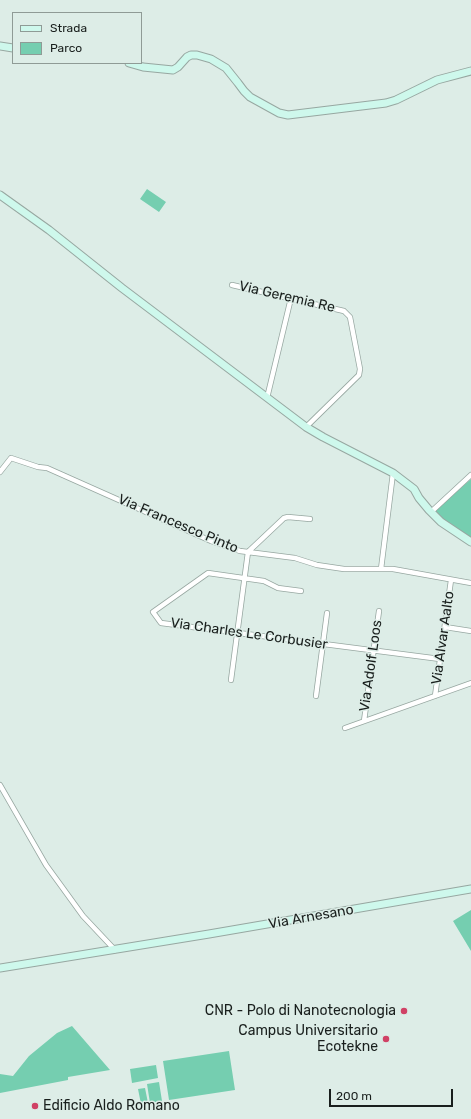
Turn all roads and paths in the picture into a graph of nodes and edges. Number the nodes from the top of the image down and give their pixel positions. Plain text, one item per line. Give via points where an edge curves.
1 (0, 46) edge
2 (12, 48) edge
3 (134, 64) edge
4 (471, 71) edge
5 (0, 195) edge
6 (232, 285) dead end
7 (291, 298) junction
8 (267, 398) junction
9 (306, 427) junction
10 (0, 462) edge
11 (5, 466) junction
12 (0, 472) edge
13 (393, 473) junction
14 (471, 475) edge
15 (431, 512) junction
16 (310, 519) dead end
17 (471, 542) edge
18 (248, 552) junction
19 (381, 569) junction
20 (244, 578) junction
21 (451, 580) junction
22 (471, 583) edge
23 (301, 591) dead end
24 (379, 611) dead end
25 (327, 613) dead end
26 (444, 627) junction
27 (471, 631) edge
28 (237, 633) junction
29 (323, 644) junction
30 (373, 651) junction
31 (440, 659) junction
32 (231, 680) dead end
33 (471, 683) edge
34 (316, 696) dead end
35 (435, 696) junction
36 (364, 721) junction
37 (345, 728) dead end
38 (0, 785) edge
39 (471, 889) edge
40 (115, 950) junction
41 (0, 968) edge

1 - 2 street
3 - 4 street via 173,70 191,55 211,59 226,68 250,97 279,113 288,115 386,103 437,80
5 - 8 street
6 - 7 street, Via Geremia Re
7 - 8 street
7 - 9 street, Via Geremia Re via 348,314 360,369 359,375
8 - 9 street
9 - 13 street
10 - 11 street
11 - 12 street
11 - 18 street, Via Francesco Pinto via 11,458 47,468 211,541
13 - 15 street via 414,489
13 - 19 street
14 - 15 street
15 - 17 street
16 - 18 street via 284,518
18 - 19 street, Via Francesco Pinto via 295,558 344,570
18 - 20 street
19 - 21 street, Via Francesco Pinto
20 - 23 street, Via Charles Le Corbusier via 264,581 278,588
20 - 28 street
20 - 28 street, Via Charles Le Corbusier via 208,574 153,612 161,623
21 - 22 street, Via Francesco Pinto
21 - 26 street, Via Alvar Aalto
24 - 30 street, Via Adolf Loos
25 - 29 street
26 - 27 street
26 - 31 street, Via Alvar Aalto
28 - 29 street, Via Charles Le Corbusier
28 - 32 street
29 - 30 street, Via Charles Le Corbusier
29 - 34 street
30 - 31 street, Via Charles Le Corbusier
30 - 36 street, Via Adolf Loos
31 - 35 street, Via Alvar Aalto
33 - 35 street
35 - 36 street
36 - 37 street
38 - 40 street via 46,865 83,916
39 - 40 street, Via Arnesano
40 - 41 street, Via Arnesano

